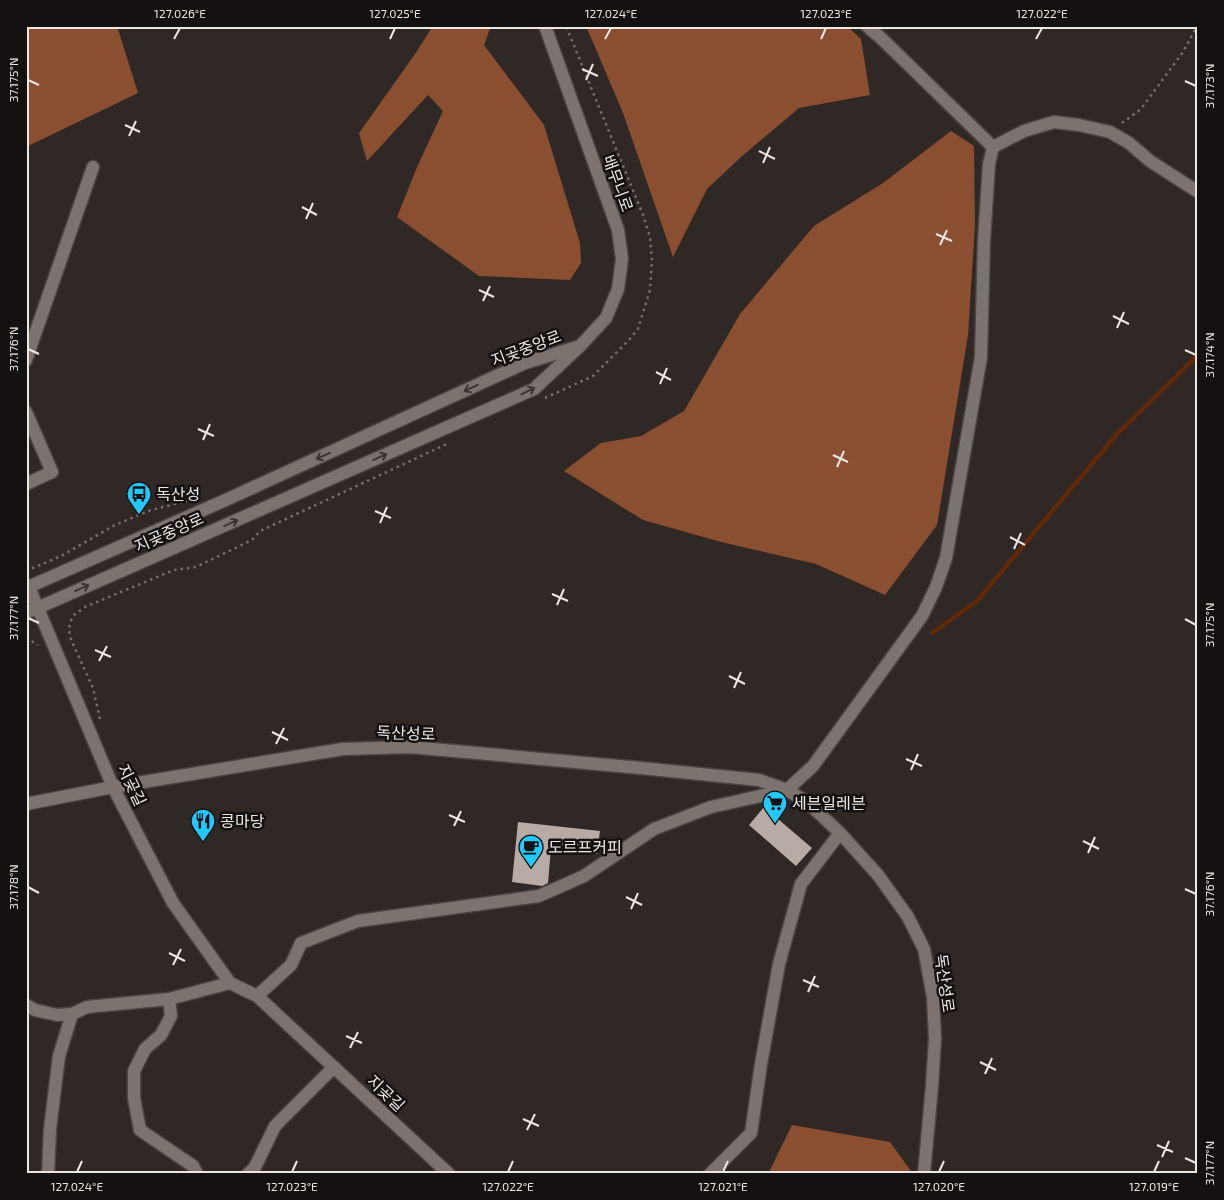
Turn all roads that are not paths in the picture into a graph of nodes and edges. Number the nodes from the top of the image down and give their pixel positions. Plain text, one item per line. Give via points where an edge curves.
1 (545, 26) edge
2 (867, 26) edge
3 (993, 147) junction
4 (93, 166) dead end
5 (1198, 192) edge
6 (582, 345) junction
7 (26, 360) edge
8 (26, 412) edge
9 (26, 484) edge
10 (28, 587) edge
11 (32, 611) edge
12 (113, 787) junction
13 (788, 790) junction
14 (26, 804) edge
15 (840, 833) junction
16 (230, 983) junction
17 (257, 996) junction
18 (169, 999) junction
19 (26, 1005) edge
20 (72, 1014) junction
21 (334, 1067) junction
22 (48, 1174) edge
23 (197, 1174) edge
24 (248, 1174) edge
25 (448, 1174) edge
26 (710, 1174) edge
27 (924, 1174) edge

1 - 6 street, 배무니로 via 618,230 622,260 618,289 606,318
2 - 3 street
3 - 5 street via 1024,131 1054,122 1080,125 1110,132
3 - 13 street via 984,240 980,357 946,558 939,580 922,616 813,766
4 - 7 street
6 -> 10 street, 지곶중앙로 via 525,363
11 -> 6 street, 지곶중앙로 via 534,389
8 - 9 street via 52,472
10 - 11 street, 지곶길
11 - 12 street, 지곶길
12 - 13 street, 독산성로 via 343,748 410,748 758,780
12 - 14 street, 독산성로
12 - 16 street, 지곶길 via 173,903
13 - 15 street, 독산성로 via 807,802
13 - 17 street via 711,807 654,829 584,876 539,896 358,921 301,943 291,965
15 - 26 street via 801,884 780,964 752,1133
15 - 27 street, 독산성로 via 878,875 908,917 924,949 933,997 934,1039
16 - 17 street, 지곶길
16 - 18 street
17 - 21 street, 지곶길
18 - 20 street via 87,1007
18 - 23 street via 171,1016 161,1035 145,1049 134,1071 134,1098 140,1130 193,1166
19 - 20 street via 57,1016
20 - 22 street via 59,1056
21 - 24 street via 275,1126 255,1167
21 - 25 street, 지곶길

